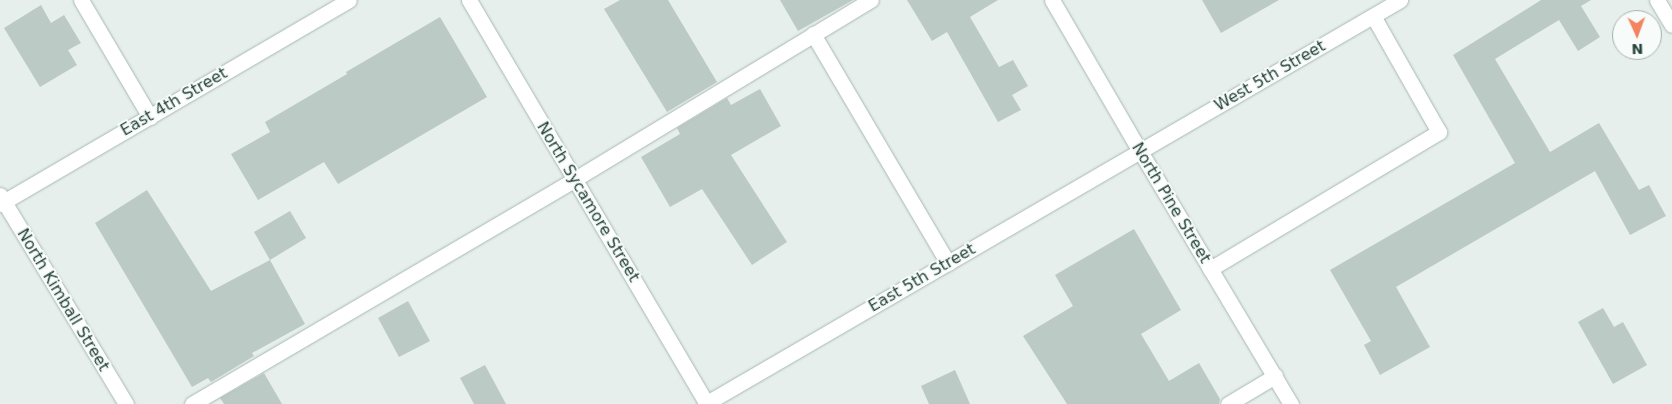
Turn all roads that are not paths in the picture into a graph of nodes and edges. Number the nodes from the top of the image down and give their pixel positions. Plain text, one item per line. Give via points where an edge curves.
1 (81, 0) edge
2 (349, 0) edge
3 (469, 0) edge
4 (871, 0) edge
5 (1052, 0) edge
6 (1400, 0) edge
7 (1657, 0) edge
8 (1373, 16) junction
9 (1672, 25) edge
10 (813, 34) junction
11 (150, 117) junction
12 (1140, 152) junction
13 (574, 179) junction
14 (1, 200) edge
15 (948, 263) junction
16 (1210, 269) junction
17 (1275, 376) junction
18 (126, 404) edge
19 (192, 404) edge
20 (706, 404) edge
21 (1228, 404) edge
22 (1291, 404) edge

1 - 11 street
2 - 11 street, East 4th Street
3 - 13 street, North Sycamore Street
4 - 10 street
5 - 12 street, North Pine Street
6 - 8 street, West 5th Street
7 - 9 street
8 - 12 street, West 5th Street
8 - 16 street via 1439,132
10 - 13 street
10 - 15 street
11 - 14 street, East 4th Street
12 - 15 street, East 5th Street
12 - 16 street, North Pine Street
13 - 19 street
13 - 20 street, North Sycamore Street
14 - 18 street, North Kimball Street
15 - 20 street, East 5th Street
16 - 17 street, North Pine Street
17 - 21 street
17 - 22 street, North Pine Street

